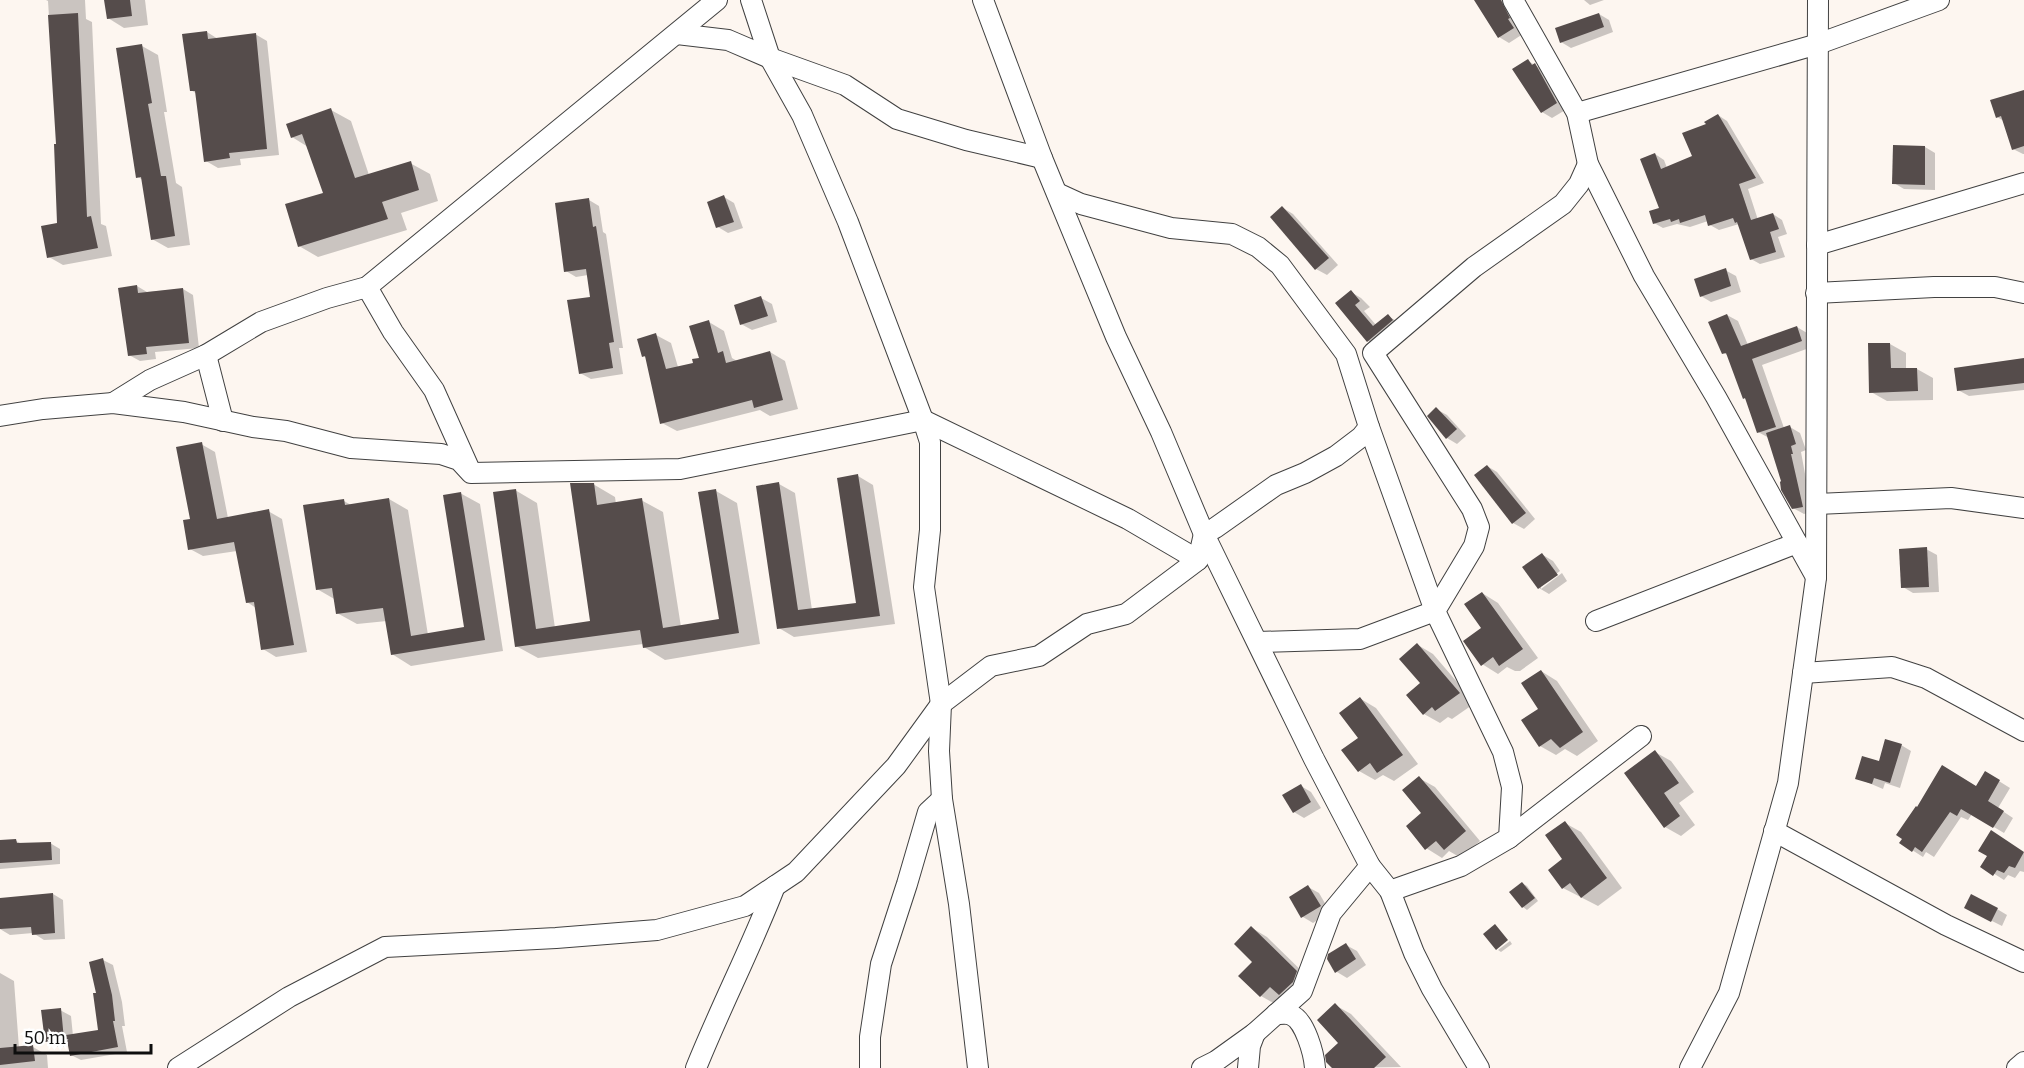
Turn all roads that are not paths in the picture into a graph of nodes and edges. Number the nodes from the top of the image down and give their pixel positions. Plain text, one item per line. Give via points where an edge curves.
1 (717, 0) edge
2 (752, 0) edge
3 (982, 0) edge
4 (1514, 0) edge
5 (1818, 0) edge
6 (1939, 0) edge
7 (676, 34) junction
8 (1818, 44) junction
9 (770, 58) junction
10 (1577, 112) junction
11 (1042, 158) junction
12 (1588, 164) junction
13 (2024, 183) edge
14 (1057, 193) junction
15 (1817, 244) junction
16 (367, 287) junction
17 (1816, 293) junction
18 (2024, 293) edge
19 (1373, 353) junction
20 (1346, 354) junction
21 (206, 355) junction
22 (113, 403) junction
23 (0, 416) edge
24 (923, 420) junction
25 (223, 421) junction
26 (1369, 427) junction
27 (471, 473) junction
28 (1817, 504) junction
29 (2024, 508) edge
30 (1204, 534) junction
31 (1797, 543) junction
32 (1198, 560) junction
33 (1816, 578) junction
34 (1435, 611) junction
35 (1596, 621) dead end
36 (1258, 642) junction
37 (1803, 673) junction
38 (941, 704) junction
39 (2024, 731) edge
40 (1641, 736) dead end
41 (942, 799) junction
42 (1774, 831) junction
43 (1509, 838) junction
44 (1370, 866) junction
45 (775, 886) junction
46 (1390, 891) junction
47 (2024, 962) edge
48 (1276, 1014) junction
49 (1255, 1033) junction
50 (2024, 1062) edge
51 (178, 1068) edge
52 (696, 1068) edge
53 (870, 1068) edge
54 (978, 1068) edge
55 (1202, 1068) edge
56 (1248, 1068) edge
57 (1315, 1068) edge
58 (1479, 1068) edge
59 (1690, 1068) edge
60 (2017, 1068) edge

1 - 7 street
2 - 9 street
3 - 11 street
4 - 10 street
5 - 8 street
6 - 8 street
7 - 9 street via 728,40
7 - 16 street
8 - 10 street
8 - 15 street
9 - 11 street via 846,85 897,119 966,141
9 - 24 street via 802,115 848,222
10 - 12 street
11 - 14 street
12 - 19 street via 1563,204 1474,267
12 - 31 street via 1644,276
13 - 15 street
14 - 20 street via 1081,204 1171,228 1232,234 1258,247 1280,265
14 - 30 street
15 - 17 street
16 - 21 street via 261,322
16 - 27 street via 393,333 434,390
17 - 18 street via 1934,287 1995,287
17 - 28 street
19 - 20 street
19 - 34 street via 1472,509 1479,527 1474,546
20 - 26 street
21 - 22 street via 150,380
21 - 25 street
22 - 23 street
22 - 25 street
24 - 27 street via 680,469
24 - 32 street via 1128,519
24 - 38 street via 930,442 930,530 924,586
25 - 27 street via 286,431 351,448 441,454 459,460
26 - 30 street via 1336,456 1276,485
26 - 34 street
28 - 29 street via 1951,498
28 - 33 street
30 - 32 street
30 - 36 street
31 - 33 street
31 - 35 street
32 - 38 street via 1126,614 1087,624 1039,656 991,666
33 - 37 street
34 - 36 street via 1360,639
34 - 43 street via 1503,752 1512,787
36 - 44 street
37 - 39 street via 1892,668 1926,678
37 - 42 street via 1788,783
38 - 41 street
38 - 45 street via 896,766 796,872
40 - 43 street
41 - 53 street via 928,812 881,964 870,1037
41 - 54 street
42 - 47 street via 1946,925
42 - 59 street via 1729,993
43 - 46 street via 1461,866
44 - 46 street
44 - 48 street via 1331,913 1302,991
45 - 51 street via 745,906 657,930 385,947 289,997
45 - 52 street
46 - 58 street via 1432,989
48 - 49 street
48 - 57 street via 1291,1015 1301,1021
49 - 55 street
49 - 56 street
50 - 60 street

